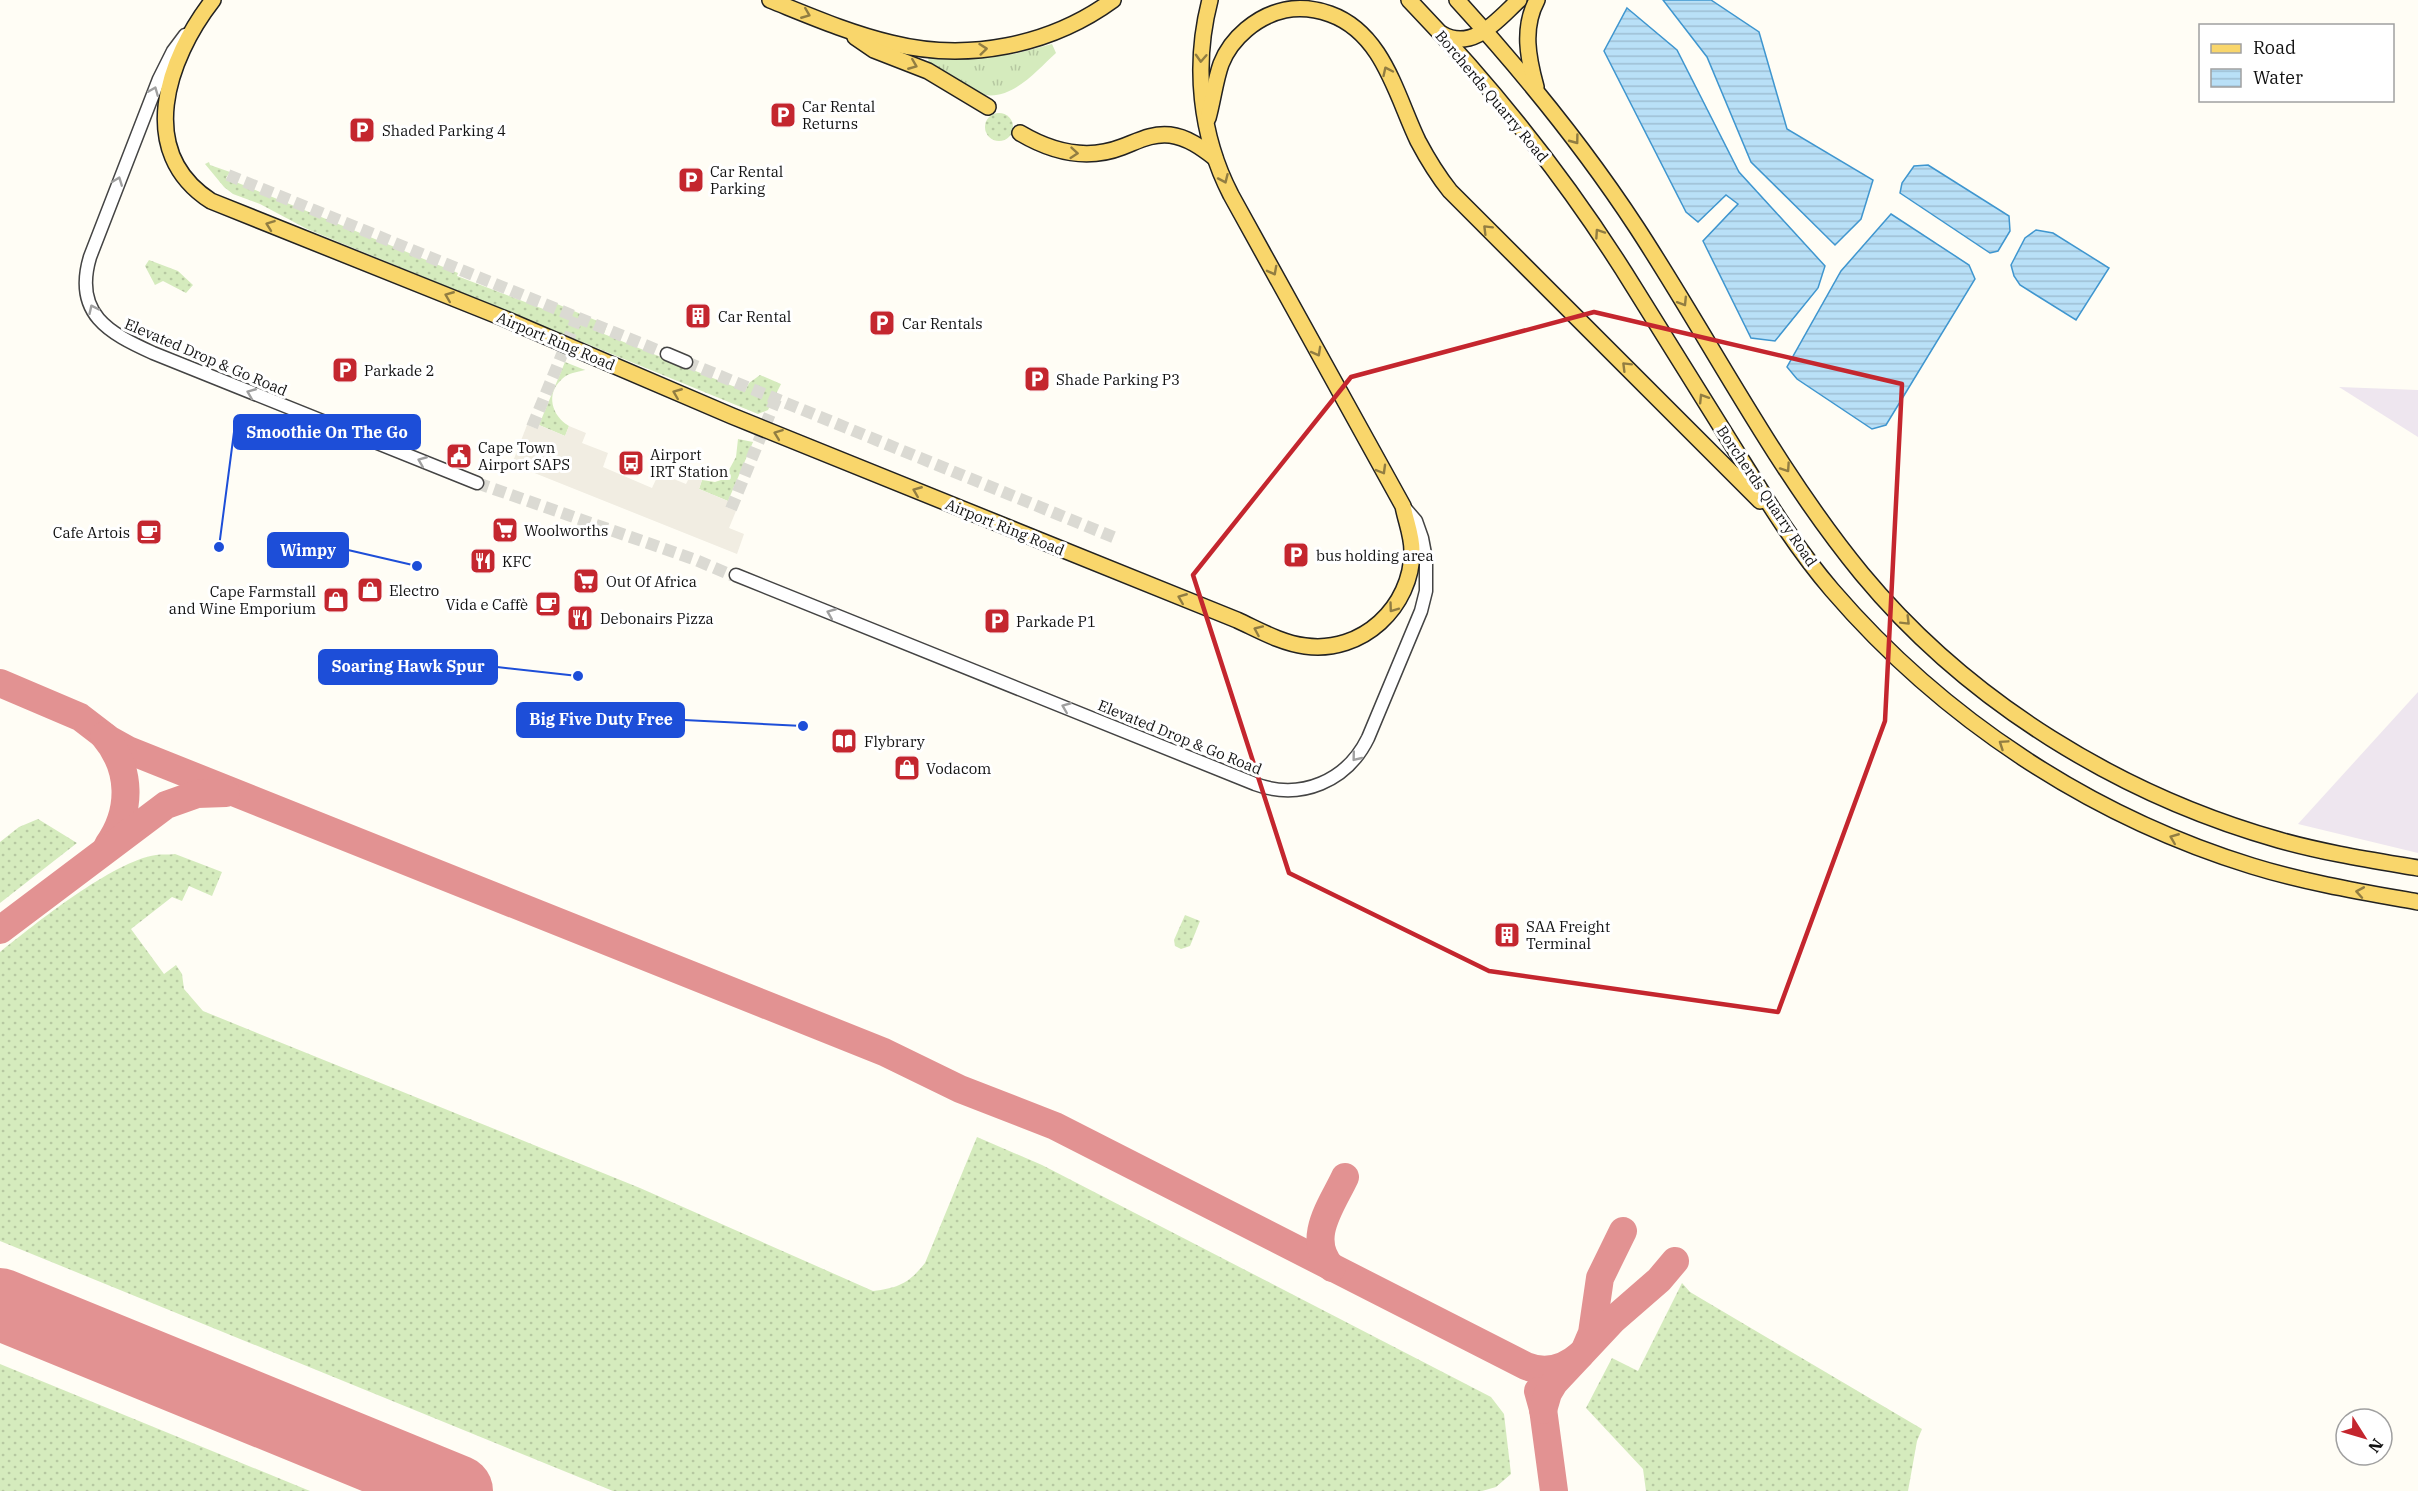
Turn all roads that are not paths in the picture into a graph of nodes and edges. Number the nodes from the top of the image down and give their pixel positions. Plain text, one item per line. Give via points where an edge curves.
1 (213, 0) edge
2 (770, 0) edge
3 (1113, 0) edge
4 (1210, 0) edge
5 (1409, 0) edge
6 (1457, 0) edge
7 (1519, 0) edge
8 (1537, 0) edge
9 (197, 20) junction
10 (842, 29) junction
11 (1437, 30) junction
12 (1485, 30) junction
13 (1538, 94) junction
14 (988, 107) dead end
15 (1207, 123) junction
16 (1020, 133) dead end
17 (1215, 158) junction
18 (667, 354) tunnel mouth
19 (686, 362) tunnel mouth
20 (477, 483) tunnel mouth
21 (1403, 506) junction
22 (1778, 519) junction
23 (736, 575) tunnel mouth
24 (2418, 868) edge
25 (2418, 902) edge

1 - 9 main road, Airport Ring Road
2 -> 10 main road
10 -> 3 main road via 919,49 984,50 1053,33
4 -> 15 main road, Airport Ring Road via 1201,63
5 - 11 main road, Borcherds Quarry Road
6 - 12 main road, Borcherds Quarry Road
7 - 12 main road
8 - 13 main road via 1527,46
20 -> 9 street, Elevated Drop & Go Road via 132,344 109,330 94,312 86,285 88,264 166,63
21 -> 9 main road, Airport Ring Road via 1412,561 1405,589 1390,613 1368,632 1342,644 1314,647 1279,639 211,201 180,172 168,146 165,125 166,98
10 -> 14 main road via 874,50 928,71
11 - 12 main road via 1462,40
22 -> 11 main road, Borcherds Quarry Road via 1590,219 1512,116
12 - 13 main road, Borcherds Quarry Road
13 -> 24 main road, Borcherds Quarry Road via 1636,227 1831,534 1881,594 1944,656 2043,732 2160,796 2277,840
15 - 17 main road, Airport Ring Road
22 -> 15 main road via 1453,194 1425,154 1379,55 1356,27 1334,15 1306,9 1279,11 1259,20 1238,38 1221,63
16 -> 17 main road via 1053,150 1080,154 1113,150 1149,136 1172,135
17 -> 21 main road, Airport Ring Road via 1257,243
18 - 19 street
21 -> 23 street, Elevated Drop & Go Road via 1416,521 1425,547 1425,597 1421,611 1358,756 1348,767 1317,785 1297,790 1275,790 1255,784
25 -> 22 main road, Borcherds Quarry Road via 2312,882 2228,858 2139,823 2057,779 1984,731 1903,664 1832,590

